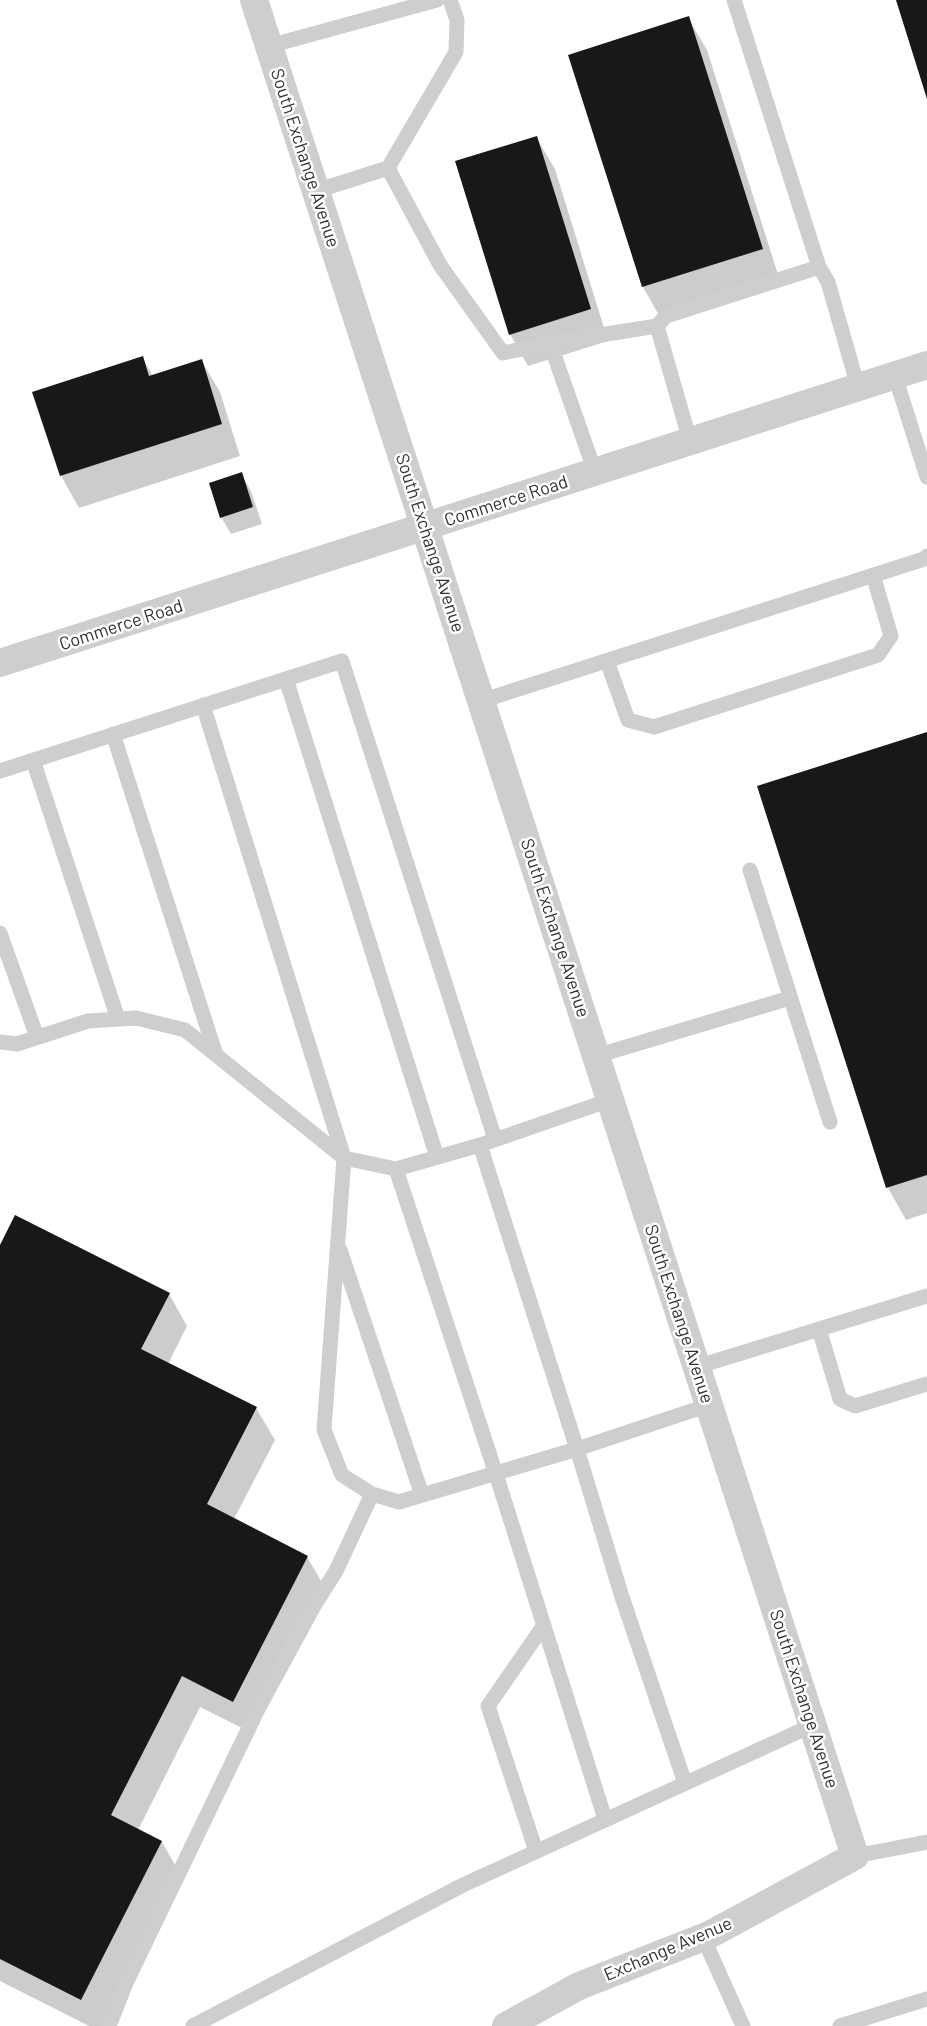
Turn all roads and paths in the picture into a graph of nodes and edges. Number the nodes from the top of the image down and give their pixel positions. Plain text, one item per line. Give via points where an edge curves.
1 (254, 0) edge
2 (437, 0) edge
3 (450, 0) edge
4 (734, 0) edge
5 (269, 46) junction
6 (388, 168) junction
7 (316, 191) junction
8 (819, 267) junction
9 (657, 326) junction
10 (550, 343) junction
11 (927, 365) edge
12 (895, 376) junction
13 (858, 387) junction
14 (690, 442) junction
15 (595, 472) junction
16 (927, 477) edge
17 (424, 527) junction
18 (927, 556) edge
19 (873, 575) junction
20 (607, 661) junction
21 (0, 663) edge
22 (286, 679) junction
23 (481, 702) junction
24 (203, 705) junction
25 (113, 734) junction
26 (33, 760) junction
27 (0, 771) edge
28 (750, 870) dead end
29 (0, 933) edge
30 (790, 998) junction
31 (118, 1019) junction
32 (37, 1037) junction
33 (0, 1042) edge
34 (216, 1055) junction
35 (596, 1056) junction
36 (610, 1100) junction
37 (830, 1122) dead end
38 (495, 1140) junction
39 (480, 1145) junction
40 (437, 1157) junction
41 (344, 1158) junction
42 (396, 1169) junction
43 (338, 1244) junction
44 (927, 1296) edge
45 (819, 1329) junction
46 (696, 1367) junction
47 (927, 1384) edge
48 (709, 1405) junction
49 (577, 1449) junction
50 (496, 1474) junction
51 (372, 1494) junction
52 (422, 1495) junction
53 (544, 1625) junction
54 (812, 1725) junction
55 (684, 1783) junction
56 (605, 1819) junction
57 (927, 1842) edge
58 (536, 1851) junction
59 (855, 1856) junction
60 (703, 1937) junction
61 (927, 1999) edge
62 (109, 2026) edge
63 (193, 2026) edge
64 (506, 2026) edge
65 (743, 2026) edge
66 (840, 2026) edge

1 - 5 street, South Exchange Avenue
2 - 5 lane
3 - 6 lane via 456,20 456,52
4 - 8 lane
5 - 7 street, South Exchange Avenue
6 - 7 lane
6 - 10 lane via 440,265 503,353
7 - 17 street, South Exchange Avenue
8 - 9 lane via 666,316
8 - 13 lane via 828,282
9 - 10 lane
9 - 14 lane
10 - 15 lane
11 - 12 street, Commerce Road
12 - 13 street, Commerce Road
12 - 16 lane
13 - 14 street, Commerce Road
14 - 15 street, Commerce Road
15 - 17 street, Commerce Road
17 - 21 street, Commerce Road
17 - 23 street, South Exchange Avenue
18 - 19 lane
19 - 20 lane
19 - 20 lane via 891,636 878,655 654,727 628,720
20 - 23 lane
22 - 24 lane
22 - 38 lane via 342,661
22 - 40 lane
23 - 35 street, South Exchange Avenue
24 - 25 lane
24 - 41 lane
25 - 26 lane
25 - 34 lane
26 - 27 lane
26 - 31 lane
28 - 30 lane
29 - 32 lane
30 - 35 lane
30 - 37 lane
31 - 32 lane via 88,1021
31 - 34 lane via 136,1018 185,1030
32 - 33 lane via 17,1044
34 - 41 lane
35 - 36 street, South Exchange Avenue
36 - 38 lane
36 - 46 street, South Exchange Avenue
38 - 39 lane
39 - 40 lane
39 - 49 lane
40 - 42 lane
41 - 42 lane
41 - 43 lane
42 - 50 lane
43 - 51 lane via 324,1430 342,1475
43 - 52 lane
44 - 45 lane
45 - 46 lane
45 - 47 lane via 840,1399 855,1406
46 - 48 street, South Exchange Avenue
48 - 49 lane
48 - 54 street, South Exchange Avenue
49 - 50 lane
49 - 55 lane
50 - 52 lane
50 - 53 lane
51 - 52 lane via 399,1502
51 - 62 lane via 336,1571 258,1709 126,1983
53 - 56 lane
53 - 58 lane via 488,1706
54 - 55 lane
54 - 59 street, South Exchange Avenue
55 - 56 lane
56 - 58 lane
57 - 59 lane
58 - 63 lane via 463,1885
59 - 60 street, Exchange Avenue
60 - 64 street, Exchange Avenue via 579,1986
60 - 65 lane
61 - 66 lane

